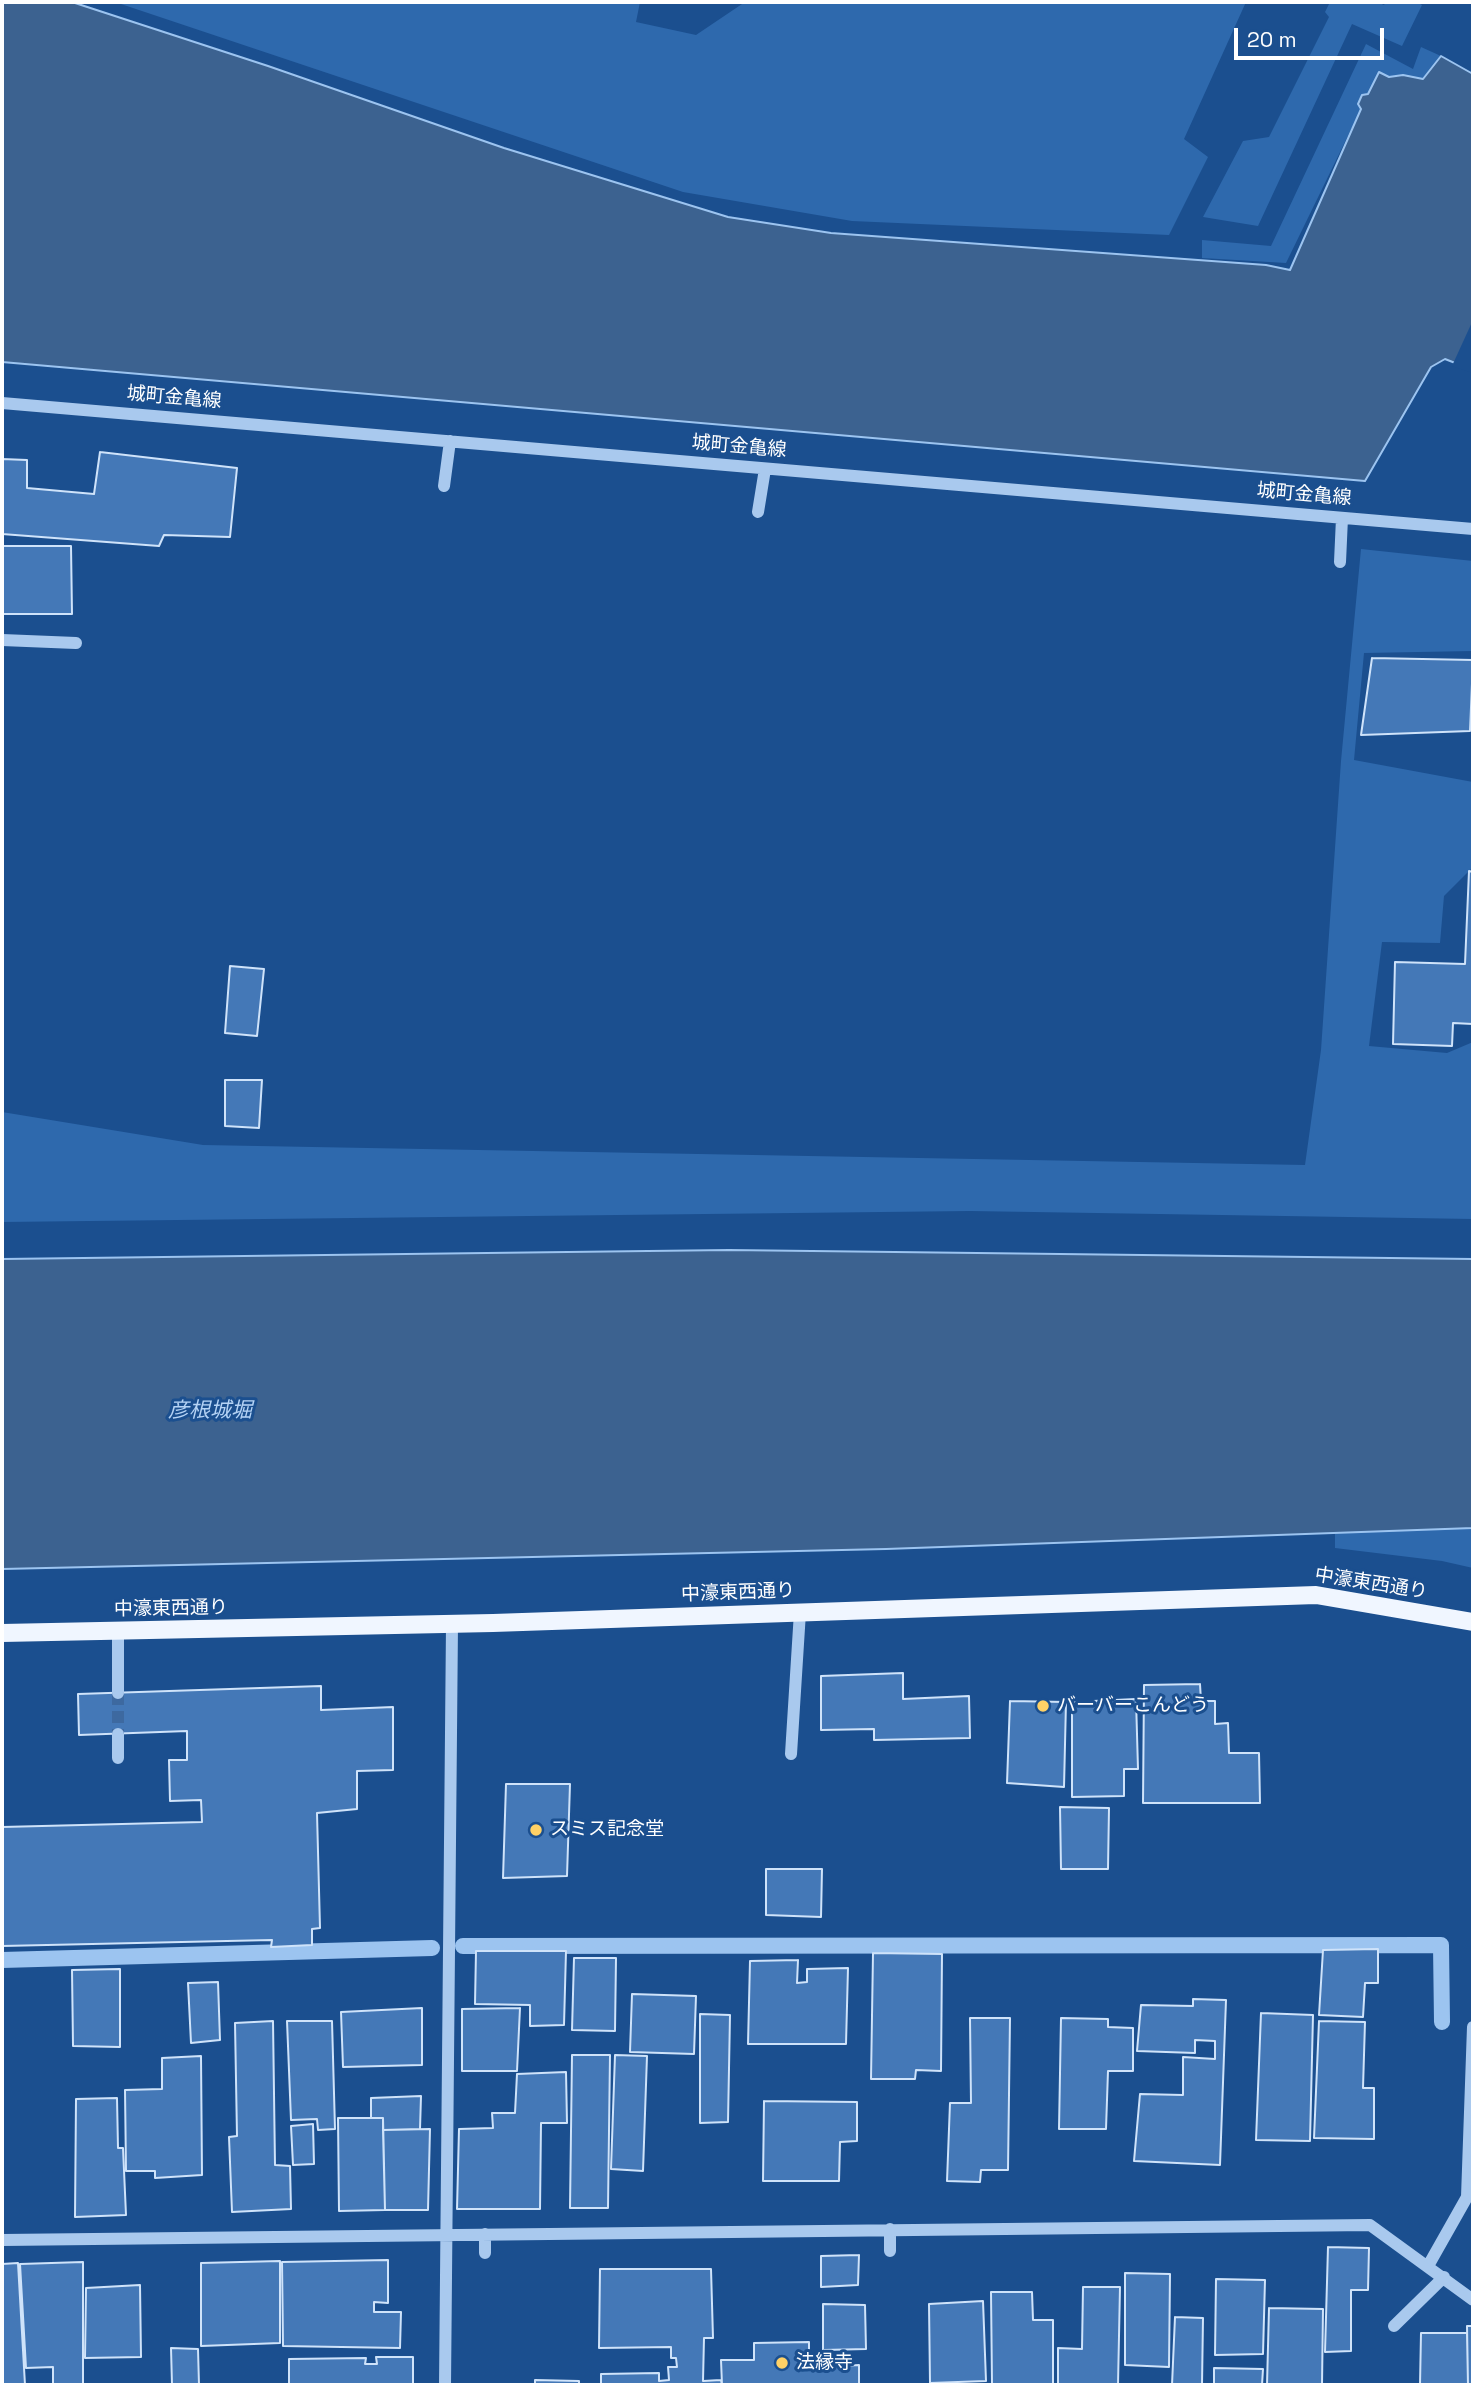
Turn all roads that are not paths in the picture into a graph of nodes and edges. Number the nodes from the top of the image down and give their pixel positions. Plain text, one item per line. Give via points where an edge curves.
1 (2, 403) edge
2 (450, 441) junction
3 (765, 468) junction
4 (444, 485) dead end
5 (758, 512) dead end
6 (1342, 518) junction
7 (1473, 529) edge
8 (1340, 562) dead end
9 (2, 640) edge
10 (76, 643) dead end
11 (800, 1612) junction
12 (1473, 1622) edge
13 (452, 1624) junction
14 (118, 1631) junction
15 (2, 1633) edge
16 (118, 1693) tunnel mouth
17 (118, 1734) tunnel mouth
18 (791, 1754) dead end
19 (118, 1758) dead end
20 (1473, 2027) edge
21 (890, 2229) junction
22 (447, 2234) junction
23 (485, 2234) junction
24 (2, 2240) edge
25 (890, 2251) dead end
26 (485, 2253) dead end
27 (1428, 2266) junction
28 (1444, 2277) junction
29 (1473, 2300) edge
30 (1394, 2326) dead end
31 (445, 2385) edge

1 - 2 street, 城町金亀線
2 - 3 street, 城町金亀線
2 - 4 street
3 - 5 street
3 - 6 street, 城町金亀線
6 - 7 street, 城町金亀線
6 - 8 street
9 - 10 street
11 - 12 main road, 中濠東西通り via 1316,1595
11 - 13 main road, 中濠東西通り
11 - 18 street
13 - 14 main road, 中濠東西通り
13 - 22 street
14 - 15 main road, 中濠東西通り
14 - 16 street
17 - 19 street
20 - 27 street via 1467,2197
21 - 23 street
21 - 25 street
21 - 27 street via 1370,2225
22 - 23 street
22 - 24 street
22 - 31 street
23 - 26 street
27 - 28 street
28 - 29 street
28 - 30 street

